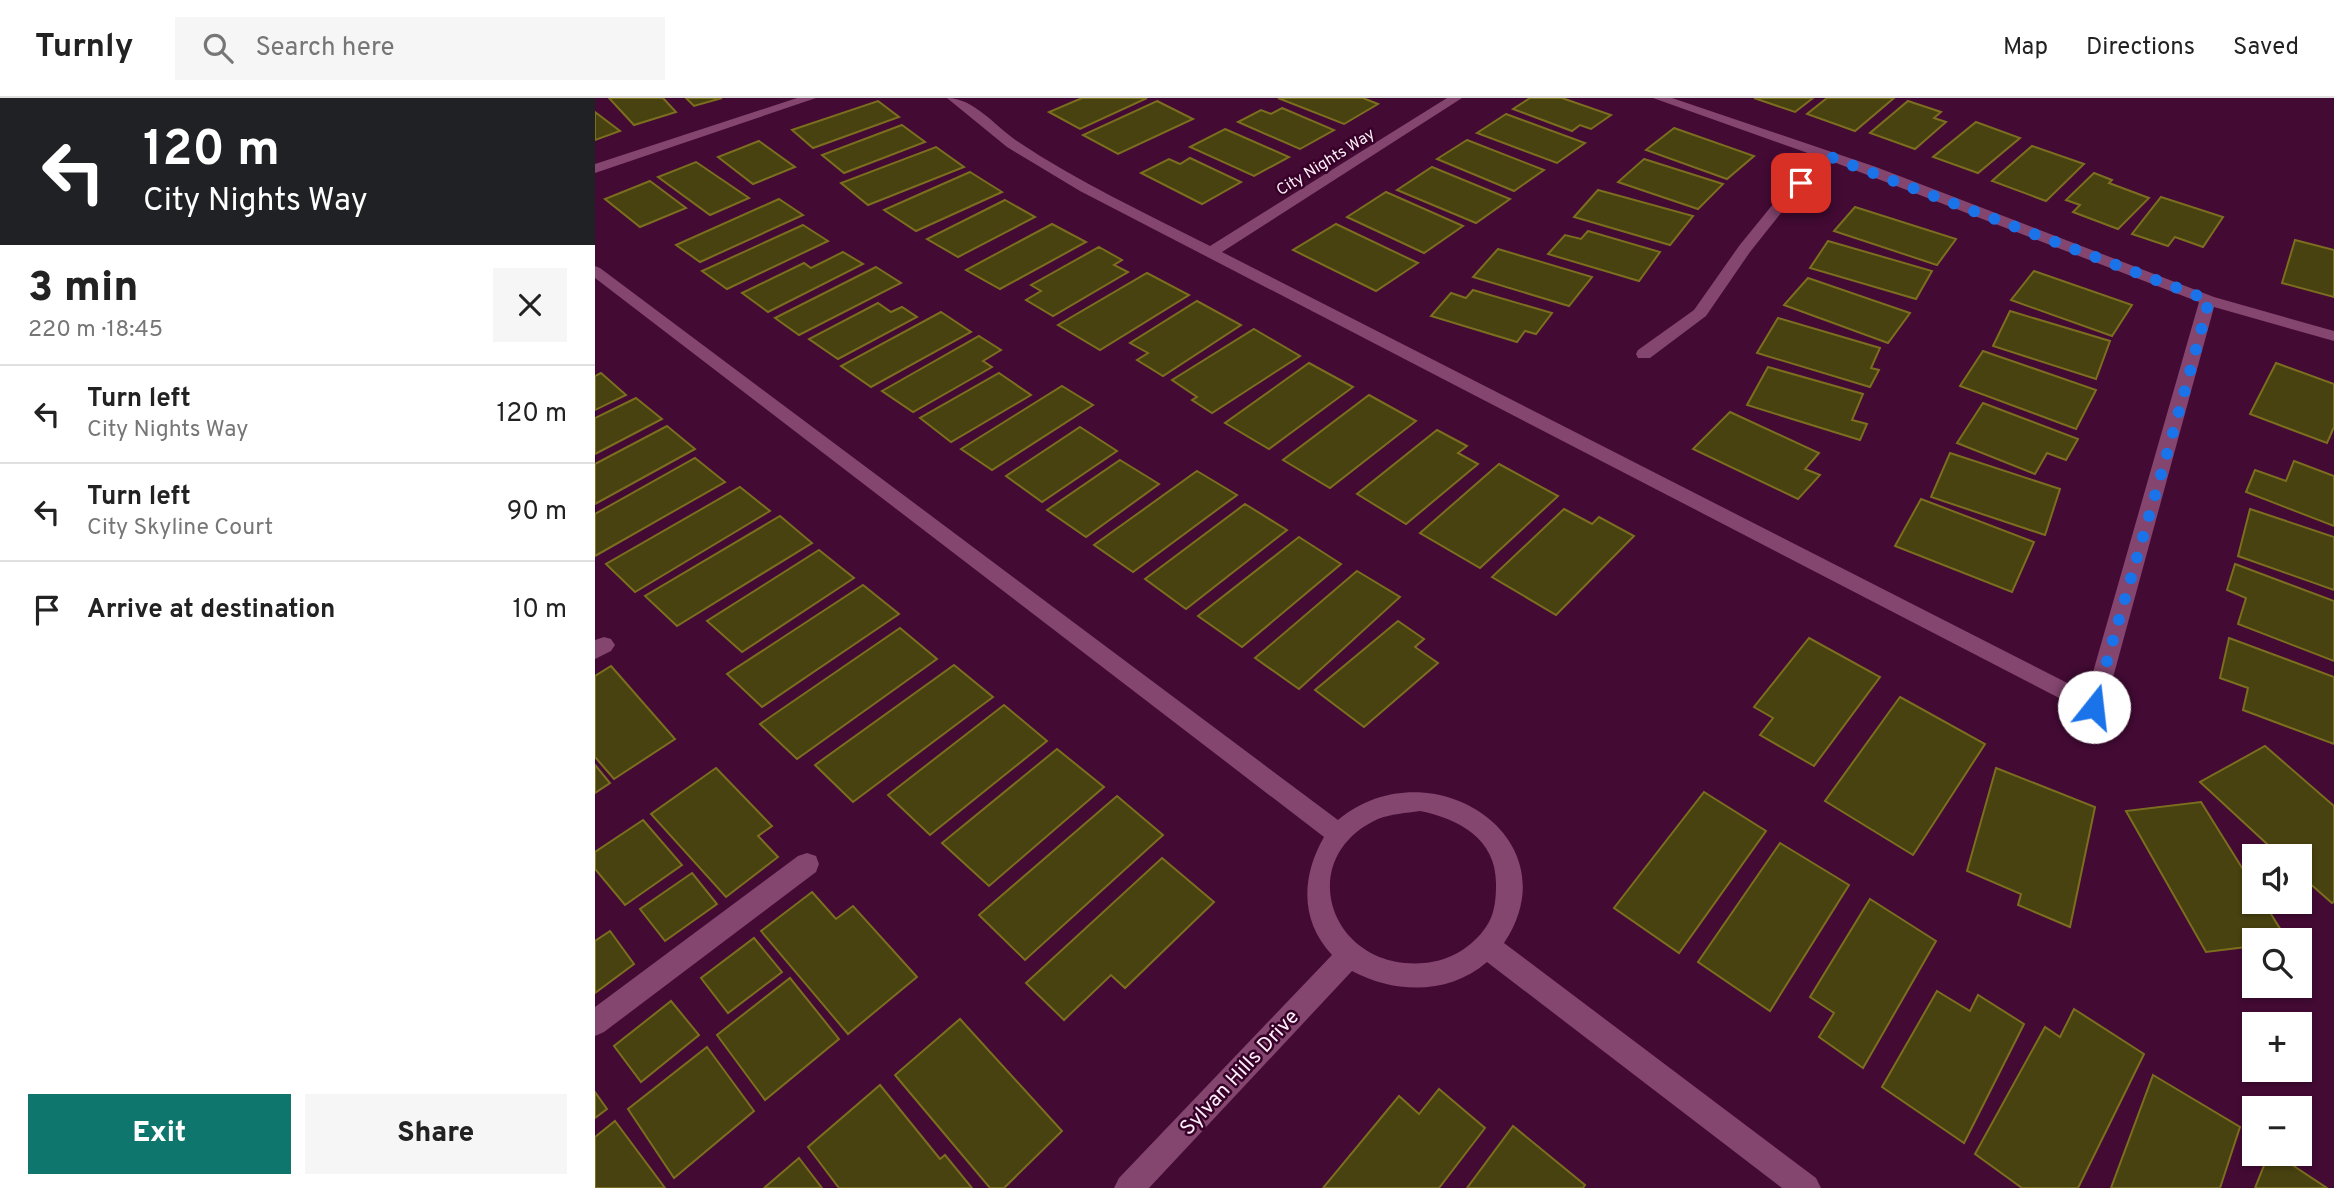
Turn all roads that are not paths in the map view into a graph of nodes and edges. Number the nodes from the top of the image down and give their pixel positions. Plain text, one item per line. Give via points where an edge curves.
1 (810, 98) edge
2 (953, 98) edge
3 (1456, 98) edge
4 (1659, 98) edge
5 (1828, 156) junction
6 (595, 169) edge
7 (1211, 253) junction
8 (595, 271) edge
9 (2209, 300) junction
10 (2334, 336) edge
11 (1644, 354) dead end
12 (1339, 835) junction
13 (807, 864) dead end
14 (1487, 946) junction
15 (1349, 956) junction
16 (595, 1023) edge
17 (1129, 1188) edge
18 (1806, 1188) edge

1 - 6 street
2 - 7 street via 1022,151
3 - 7 street, City Nights Way
4 - 5 street
5 - 9 street
5 - 11 street via 1787,196 1700,313
7 - 9 street via 2094,707
8 - 12 street
9 - 10 street
12 - 14 street via 1363,816 1390,804 1420,801 1450,807 1476,820 1496,841 1508,866 1510,894 1503,921
12 - 15 street via 1324,857 1317,882 1319,909 1329,935
13 - 16 street
14 - 15 street via 1463,964 1434,975 1403,977 1375,970
14 - 18 street
15 - 17 street, Sylvan Hills Drive

